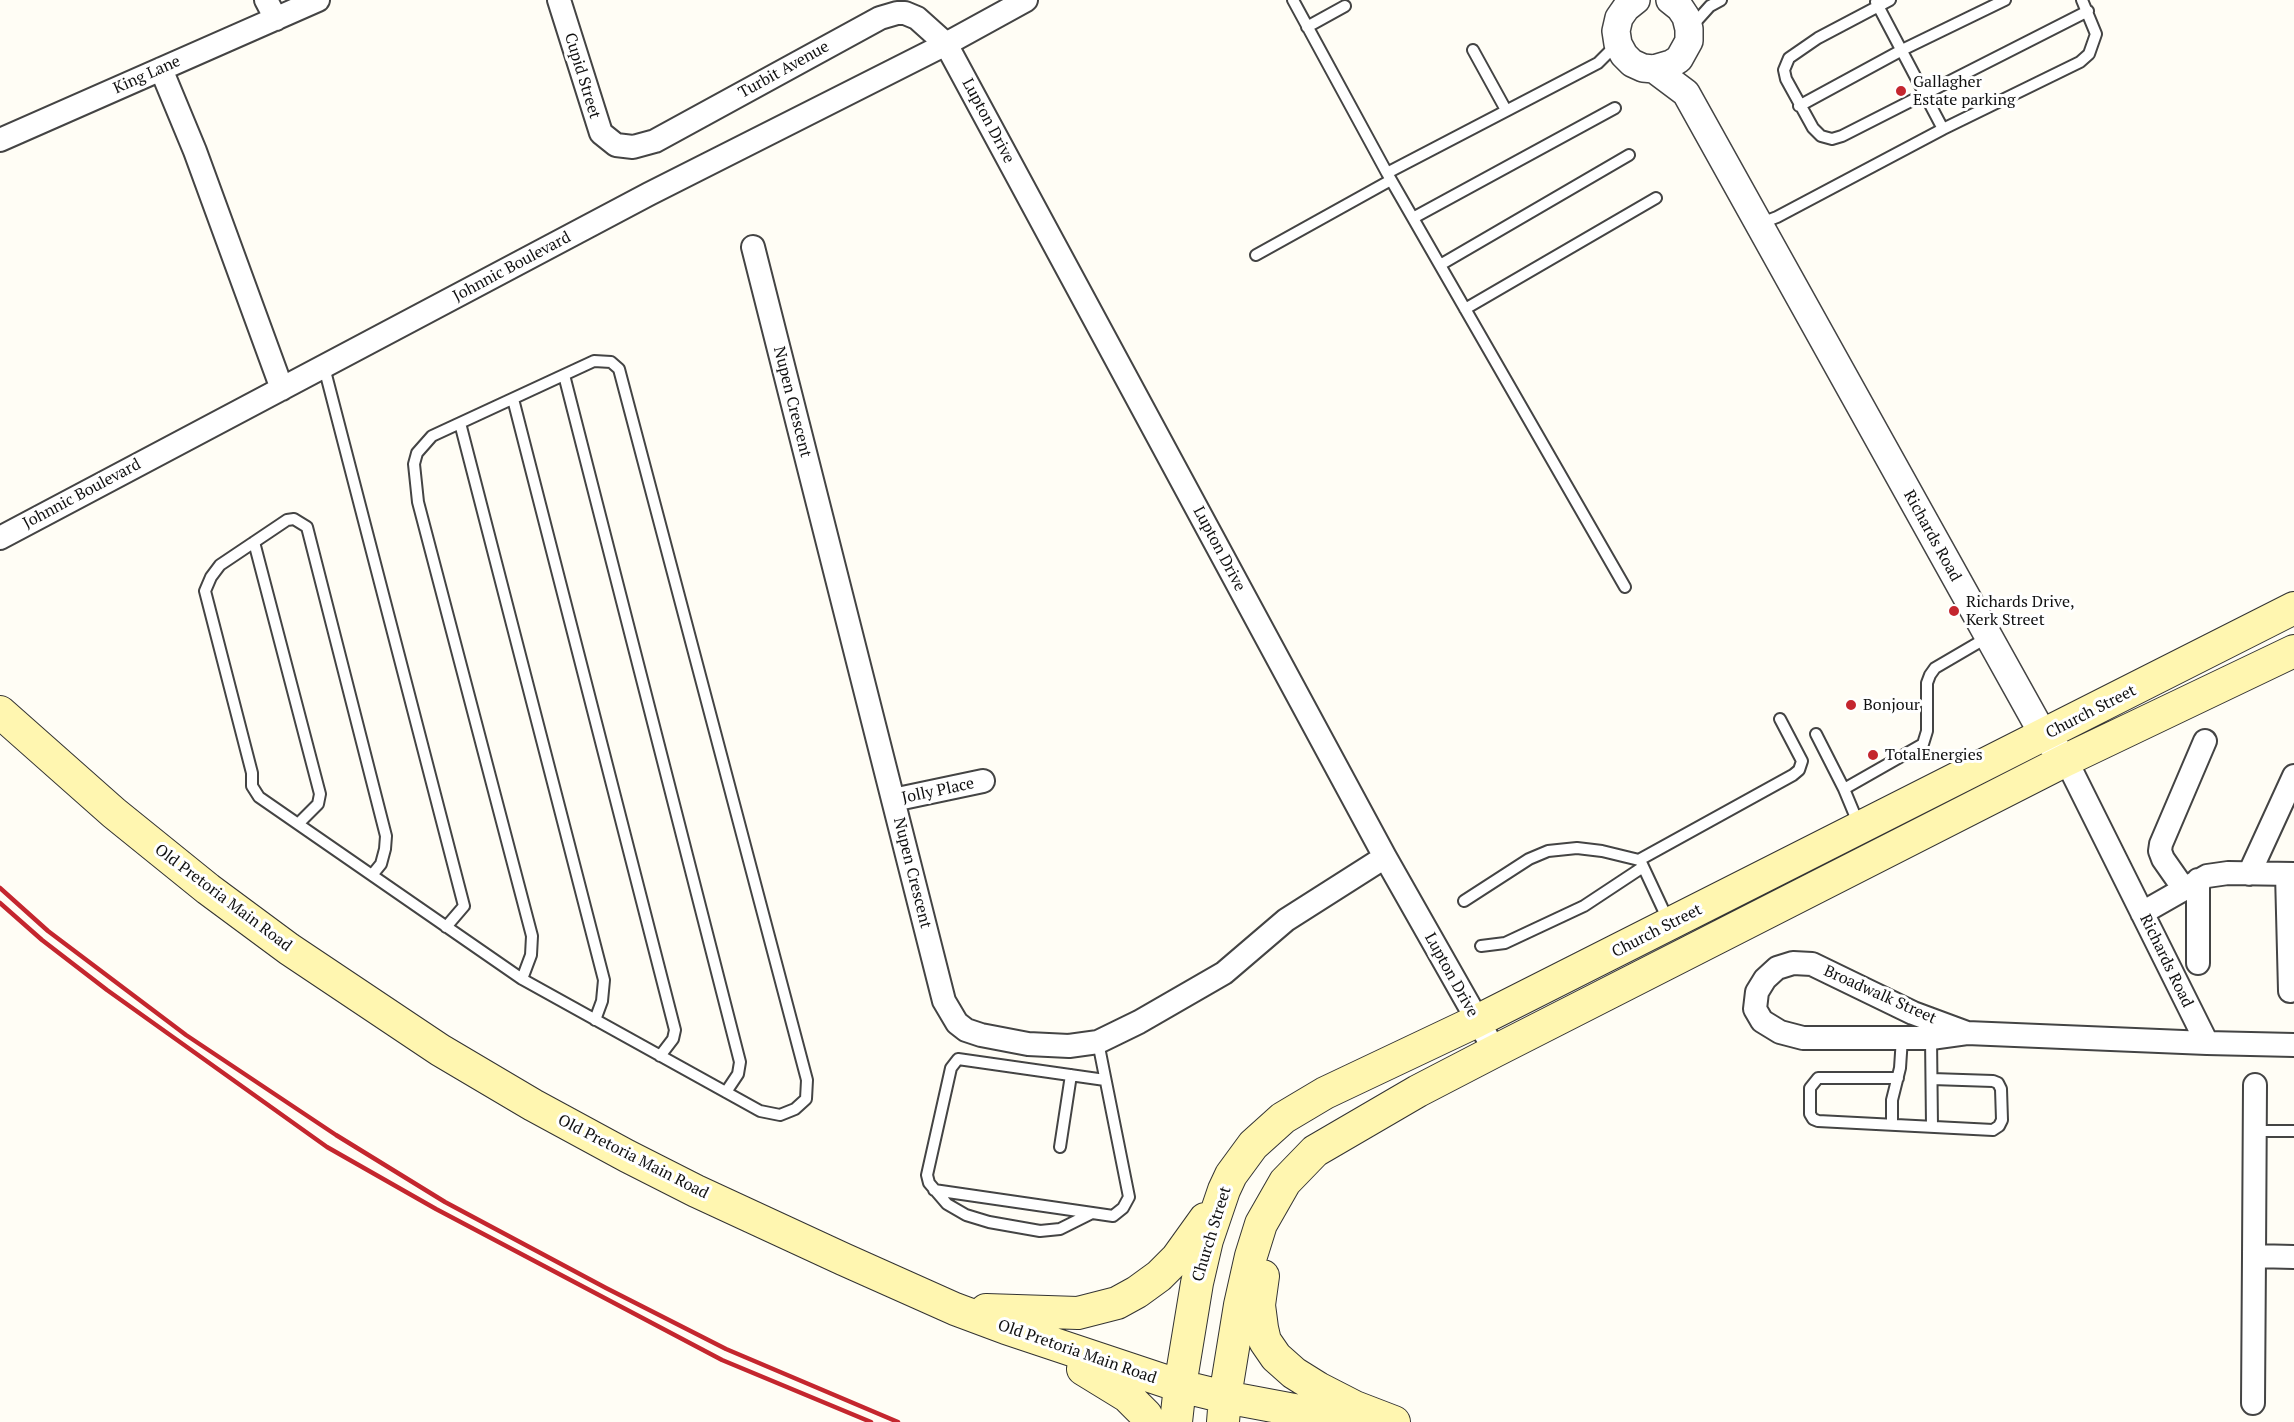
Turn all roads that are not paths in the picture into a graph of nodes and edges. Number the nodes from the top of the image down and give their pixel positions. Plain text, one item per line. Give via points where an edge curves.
1 (318, 0) edge
2 (559, 0) edge
3 (1026, 0) edge
4 (1293, 0) edge
5 (1721, 0) edge
6 (1890, 0) edge
7 (2005, 0) edge
8 (2082, 0) edge
9 (1629, 3) edge
10 (1876, 3) edge
11 (1345, 6) dead end
12 (1710, 6) junction
13 (271, 10) edge
14 (2088, 11) junction
15 (1681, 22) edge
16 (1307, 27) junction
17 (946, 44) junction
18 (1473, 50) dead end
19 (1902, 50) junction
20 (1622, 61) junction
21 (161, 69) junction
22 (1686, 93) junction
23 (1926, 93) junction
24 (1799, 106) junction
25 (1615, 108) dead end
26 (1506, 110) junction
27 (1943, 129) junction
28 (0, 140) edge
29 (616, 145) joint
30 (1629, 155) dead end
31 (1389, 176) junction
32 (1656, 198) dead end
33 (1413, 218) junction
34 (1759, 224) junction
35 (753, 247) dead end
36 (1256, 255) dead end
37 (1440, 264) junction
38 (1465, 309) junction
39 (324, 367) junction
40 (564, 375) junction
41 (282, 389) junction
42 (513, 399) junction
43 (460, 423) junction
44 (0, 538) edge
45 (254, 542) junction
46 (1625, 587) dead end
47 (2294, 608) edge
48 (1989, 637) junction
49 (2294, 651) edge
50 (0, 712) edge
51 (1780, 719) dead end
52 (1816, 734) dead end
53 (2044, 736) junction
54 (2205, 741) dead end
55 (2066, 760) junction
56 (2294, 776) edge
57 (983, 781) dead end
58 (1844, 789) junction
59 (893, 800) junction
60 (298, 824) junction
61 (1860, 828) junction
62 (1385, 857) junction
63 (1641, 863) junction
64 (2249, 874) junction
65 (2291, 874) edge
66 (372, 875) junction
67 (2191, 884) junction
68 (1464, 901) dead end
69 (2142, 913) junction
70 (1670, 924) junction
71 (447, 927) junction
72 (1481, 946) dead end
73 (2198, 963) dead end
74 (522, 980) junction
75 (2290, 992) dead end
76 (595, 1020) junction
77 (1477, 1021) junction
78 (1967, 1033) junction
79 (1902, 1038) junction
80 (1931, 1038) junction
81 (1098, 1042) junction
82 (2207, 1044) junction
83 (2294, 1045) edge
84 (1495, 1051) junction
85 (660, 1056) junction
86 (1071, 1075) junction
87 (1898, 1078) junction
88 (1932, 1079) junction
89 (1105, 1080) junction
90 (2255, 1085) dead end
91 (726, 1092) junction
92 (1892, 1125) junction
93 (1932, 1126) junction
94 (2255, 1131) junction
95 (2294, 1131) edge
96 (1060, 1147) dead end
97 (1303, 1162) junction
98 (934, 1190) junction
99 (1224, 1190) junction
100 (1092, 1213) junction
101 (2254, 1256) junction
102 (2294, 1257) edge
103 (963, 1312) junction
104 (1180, 1386) junction
105 (2253, 1403) dead end
106 (1224, 1410) edge
107 (1149, 1422) edge
108 (1176, 1422) edge
109 (1358, 1422) edge
110 (1394, 1422) edge

1 - 13 street, King Lane
2 - 29 street, Cupid Street via 598,126
3 - 17 street, Johnnic Boulevard
4 - 16 lane
5 - 12 lane
6 - 10 lane
7 - 19 lane
8 - 14 lane
9 - 20 street via 1616,31
10 - 19 lane
10 - 24 lane via 1789,58 1784,69 1786,79
11 - 16 lane
12 - 15 lane
12 - 15 lane
13 - 21 street, King Lane
14 - 23 lane
14 - 27 lane via 2096,34 2089,54 2080,62
15 - 20 street via 1671,64
15 - 22 street, Richards Road
16 - 31 lane
17 - 29 street, Turbit Avenue via 917,18 897,13 860,27 655,141 633,147
17 - 39 street, Johnnic Boulevard via 648,194
17 - 62 street, Lupton Drive
18 - 26 lane
19 - 23 lane
19 - 24 lane
20 - 22 street, Richards Road
20 - 26 lane
21 - 28 street, King Lane
21 - 41 street
22 - 34 street, Richards Road
23 - 24 lane via 1832,139 1821,136
23 - 27 lane
25 - 33 lane
26 - 31 lane
27 - 34 lane
30 - 37 lane
31 - 33 lane
31 - 36 lane
32 - 38 lane
33 - 37 lane
34 - 48 street, Richards Road
35 - 59 street, Nupen Crescent
37 - 38 lane
38 - 46 lane
39 - 41 street, Johnnic Boulevard
39 - 71 lane via 464,906
40 - 42 lane
40 - 91 lane via 740,1062 738,1074
40 - 91 lane via 594,361 611,362 619,369 807,1080 806,1100 780,1115 760,1111
41 - 44 street, Johnnic Boulevard
42 - 43 lane
42 - 85 lane via 675,1030
43 - 74 lane via 432,436 417,453 414,464 418,502 532,936 531,955
43 - 76 lane via 604,980
45 - 60 lane via 320,794 318,804
45 - 60 lane via 220,565 205,591 252,773 252,786 260,797
45 - 66 lane via 287,520 294,519 307,527 386,836 381,864
47 - 53 main road, Church Street
48 - 53 street, Richards Road
48 - 58 lane via 1935,668 1930,675 1923,744
49 - 55 main road, Church Street
50 - 103 main road, Old Pretoria Main Road via 114,813 208,889 289,949 440,1050 533,1105 686,1186
51 - 63 lane via 1802,762 1799,770
52 - 58 lane
53 - 55 street, Richards Road
53 - 61 main road, Church Street
54 - 67 street via 2160,851 2163,859
55 - 69 street, Richards Road
55 - 84 main road, Church Street
56 - 64 street
57 - 59 street, Jolly Place
58 - 61 lane
59 - 81 street, Nupen Crescent via 944,1001 953,1020 974,1033 1028,1044 1069,1046
60 - 66 lane
61 - 70 main road, Church Street
62 - 77 street, Lupton Drive
62 - 81 street, Nupen Crescent via 1286,920 1213,980
63 - 68 lane via 1602,851 1548,851
63 - 70 lane
63 - 72 lane via 1584,906 1505,943
64 - 65 street
64 - 67 street via 2215,874
65 - 75 street
66 - 71 lane
67 - 69 street
67 - 73 street
69 - 82 street, Richards Road
70 - 77 main road, Church Street
71 - 74 lane
74 - 76 lane
76 - 85 lane
77 - 84 street, Lupton Drive
77 - 99 main road, Church Street via 1291,1113 1253,1145
78 - 79 street, Broadwalk Street via 1913,1013 1812,964 1793,963 1777,968 1757,992 1755,1010 1762,1022 1780,1032 1803,1038
78 - 80 street, Broadwalk Street
78 - 82 street, Broadwalk Street
79 - 80 street, Broadwalk Street
79 - 87 lane
80 - 88 lane
81 - 89 lane
82 - 83 street, Broadwalk Street
84 - 97 main road, Church Street via 1337,1136
85 - 91 lane
86 - 89 lane
86 - 96 lane
86 - 98 lane via 966,1058 954,1062 927,1175
87 - 92 lane via 1892,1100
87 - 92 lane via 1818,1078 1810,1088 1813,1119
88 - 93 lane
88 - 93 lane via 1998,1083 2002,1120 1993,1130
89 - 100 lane via 1129,1197 1124,1208 1113,1216
90 - 94 street
92 - 93 lane
94 - 95 lane
94 - 101 street
97 - 106 main road, Church Street via 1285,1182 1259,1231 1240,1305
97 - 110 main road via 1263,1275 1259,1305 1265,1341 1283,1365 1312,1384
98 - 100 lane
98 - 100 lane via 947,1204 966,1215 1040,1231 1060,1229
99 - 103 main road via 1177,1258 1148,1286 1117,1303 1078,1313
99 - 104 main road, Church Street via 1201,1267
101 - 102 street
101 - 105 street
103 - 104 main road, Old Pretoria Main Road
103 - 107 main road via 1116,1387
104 - 106 main road, Old Pretoria Main Road
104 - 108 main road, Church Street
106 - 109 main road, Old Pretoria Main Road

